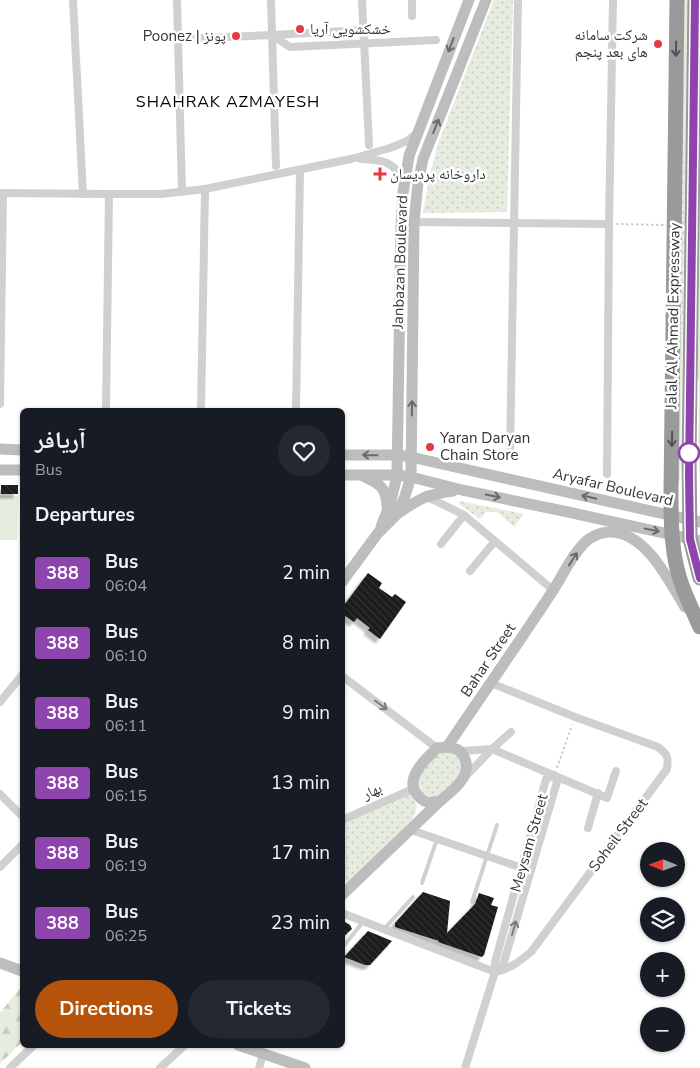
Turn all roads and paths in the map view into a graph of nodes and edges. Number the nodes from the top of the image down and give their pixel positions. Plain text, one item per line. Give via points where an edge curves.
1 (73, 0) edge
2 (177, 0) edge
3 (271, 0) edge
4 (362, 0) edge
5 (412, 0) edge
6 (469, 0) edge
7 (486, 0) edge
8 (518, 0) edge
9 (612, 0) edge
10 (676, 0) edge
11 (695, 0) edge
12 (412, 16) dead end
13 (364, 30) junction
14 (272, 35) junction
15 (178, 39) junction
16 (436, 40) dead end
17 (364, 44) junction
18 (418, 132) junction
19 (369, 145) dead end
20 (409, 156) junction
21 (351, 159) junction
22 (423, 159) junction
23 (276, 166) dead end
24 (300, 170) junction
25 (405, 180) junction
26 (205, 189) junction
27 (182, 192) junction
28 (2, 193) edge
29 (83, 194) junction
30 (109, 194) junction
31 (414, 222) junction
32 (514, 223) junction
33 (608, 224) junction
34 (674, 225) junction
35 (0, 404) edge
36 (106, 408) edge
37 (201, 408) edge
38 (296, 408) edge
39 (0, 449) edge
40 (20, 450) edge
41 (510, 453) dead end
42 (345, 455) edge
43 (398, 456) junction
44 (411, 457) junction
45 (688, 458) junction
46 (0, 470) edge
47 (20, 470) edge
48 (607, 474) dead end
49 (345, 475) edge
50 (360, 475) junction
51 (398, 476) junction
52 (411, 478) junction
53 (462, 490) junction
54 (700, 494) edge
55 (429, 498) dead end
56 (392, 513) junction
57 (464, 515) junction
58 (671, 515) junction
59 (695, 521) edge
60 (672, 534) junction
61 (695, 540) edge
62 (495, 541) junction
63 (440, 544) dead end
64 (470, 571) dead end
65 (345, 578) edge
66 (700, 578) edge
67 (553, 590) junction
68 (700, 628) edge
69 (20, 677) edge
70 (345, 678) edge
71 (491, 684) junction
72 (0, 702) edge
73 (575, 717) junction
74 (512, 732) dead end
75 (442, 747) junction
76 (492, 749) junction
77 (461, 751) junction
78 (616, 771) dead end
79 (554, 775) junction
80 (465, 777) junction
81 (413, 789) junction
82 (0, 794) edge
83 (598, 794) junction
84 (421, 800) junction
85 (440, 801) junction
86 (20, 814) edge
87 (345, 819) edge
88 (420, 820) junction
89 (497, 825) dead end
90 (588, 828) dead end
91 (411, 830) junction
92 (437, 839) junction
93 (20, 846) edge
94 (488, 856) junction
95 (0, 867) edge
96 (522, 868) junction
97 (530, 871) junction
98 (422, 883) dead end
99 (345, 889) edge
100 (413, 897) dead end
101 (472, 902) dead end
102 (345, 914) edge
103 (364, 921) junction
104 (384, 929) junction
105 (345, 944) edge
106 (0, 963) edge
107 (20, 970) edge
108 (495, 972) junction
109 (31, 1048) edge
110 (182, 1048) edge
111 (246, 1048) edge
112 (263, 1054) junction
113 (10, 1068) edge
114 (160, 1068) edge
115 (259, 1068) edge
116 (305, 1068) edge
117 (465, 1068) edge

1 - 29 street
2 - 15 street
3 - 14 street
4 - 13 street
5 - 12 street
6 -> 18 main road, Janbazan Boulevard
22 -> 7 main road, Janbazan Boulevard
8 - 32 street
9 - 33 street
10 -> 34 highway, Jalal Al Ahmad Expressway
11 - 45 highway, Jalal Al Ahmad Expressway
13 - 14 street
13 - 17 street
14 - 15 street
14 - 17 street via 290,47
14 - 23 street
15 - 27 street
16 - 17 street
17 - 19 street
18 - 20 main road, Janbazan Boulevard
18 - 21 street via 390,148
20 - 22 main road
20 - 25 main road, Janbazan Boulevard
21 - 24 street
21 - 25 street via 391,164
22 - 31 main road, Janbazan Boulevard
24 - 26 street
24 - 38 street
25 - 43 main road, Janbazan Boulevard via 401,226
26 - 27 street
26 - 37 street
27 - 30 street
28 - 29 street
28 - 35 street
29 - 30 street
30 - 36 street
31 - 32 street
44 -> 31 main road, Janbazan Boulevard
32 - 33 street
32 - 41 street
33 - 34 path
33 - 48 street
34 -> 58 highway, Jalal Al Ahmad Expressway
39 - 40 main road
43 -> 42 main road, Aryafar Boulevard
43 - 44 main road, Aryafar Boulevard
43 - 51 main road, Janbazan Boulevard
44 - 52 main road, Janbazan Boulevard
58 -> 44 main road, Aryafar Boulevard
45 - 54 highway
45 - 59 highway, Jalal Al Ahmad Expressway
46 - 47 main road
49 - 50 main road
50 - 51 main road
50 - 56 main road via 382,487
51 - 52 main road
51 - 56 main road, Janbazan Boulevard via 391,501
52 - 53 main road
52 - 56 main road, Janbazan Boulevard via 404,499
53 - 56 main road via 428,495
53 -> 60 main road
55 - 57 street
56 - 65 main road
57 - 62 street
57 - 63 street
58 - 59 main road, Aryafar Boulevard
58 - 60 highway, Jalal Al Ahmad Expressway
59 - 61 highway, Jalal Al Ahmad Expressway
60 - 61 main road
60 - 68 highway, Jalal Al Ahmad Expressway via 682,586
61 - 66 highway, Jalal Al Ahmad Expressway
62 - 64 street
62 - 67 street
67 -> 68 main road via 589,539 608,532 623,534 645,548
67 - 71 main road, Bahar Street
69 - 72 street
70 -> 75 street
71 - 73 street, Soheil Street
71 - 75 main road, Bahar Street
73 - 79 path
73 - 108 street, Soheil Street via 658,747 666,752 667,768 531,952 514,965
74 - 76 street
75 - 77 main road
75 - 81 main road via 415,773
76 - 77 street
76 - 79 street
76 - 80 street
77 - 80 main road via 467,764
78 - 83 street via 607,798
79 - 83 street
79 - 96 street, Meysam Street via 546,779
79 - 97 street, Meysam Street via 557,782
80 - 85 main road
81 - 84 main road
81 - 87 street, بهار
82 - 86 street
83 - 90 street
84 - 85 main road
84 - 88 main road
85 - 88 main road
88 - 91 main road
89 - 94 lane
91 - 92 street
91 - 99 main road
92 - 94 street
92 - 98 lane
93 - 95 street
94 - 96 street
94 - 101 lane
96 - 97 street
96 - 108 street, Meysam Street via 495,962
108 -> 97 street, Meysam Street via 503,965
100 - 104 lane
102 - 103 street
103 - 104 street
103 - 105 lane
104 - 108 street
106 - 107 main road
108 - 117 street
109 - 113 street
110 - 114 street
111 - 112 main road
112 - 115 street
112 - 116 main road

